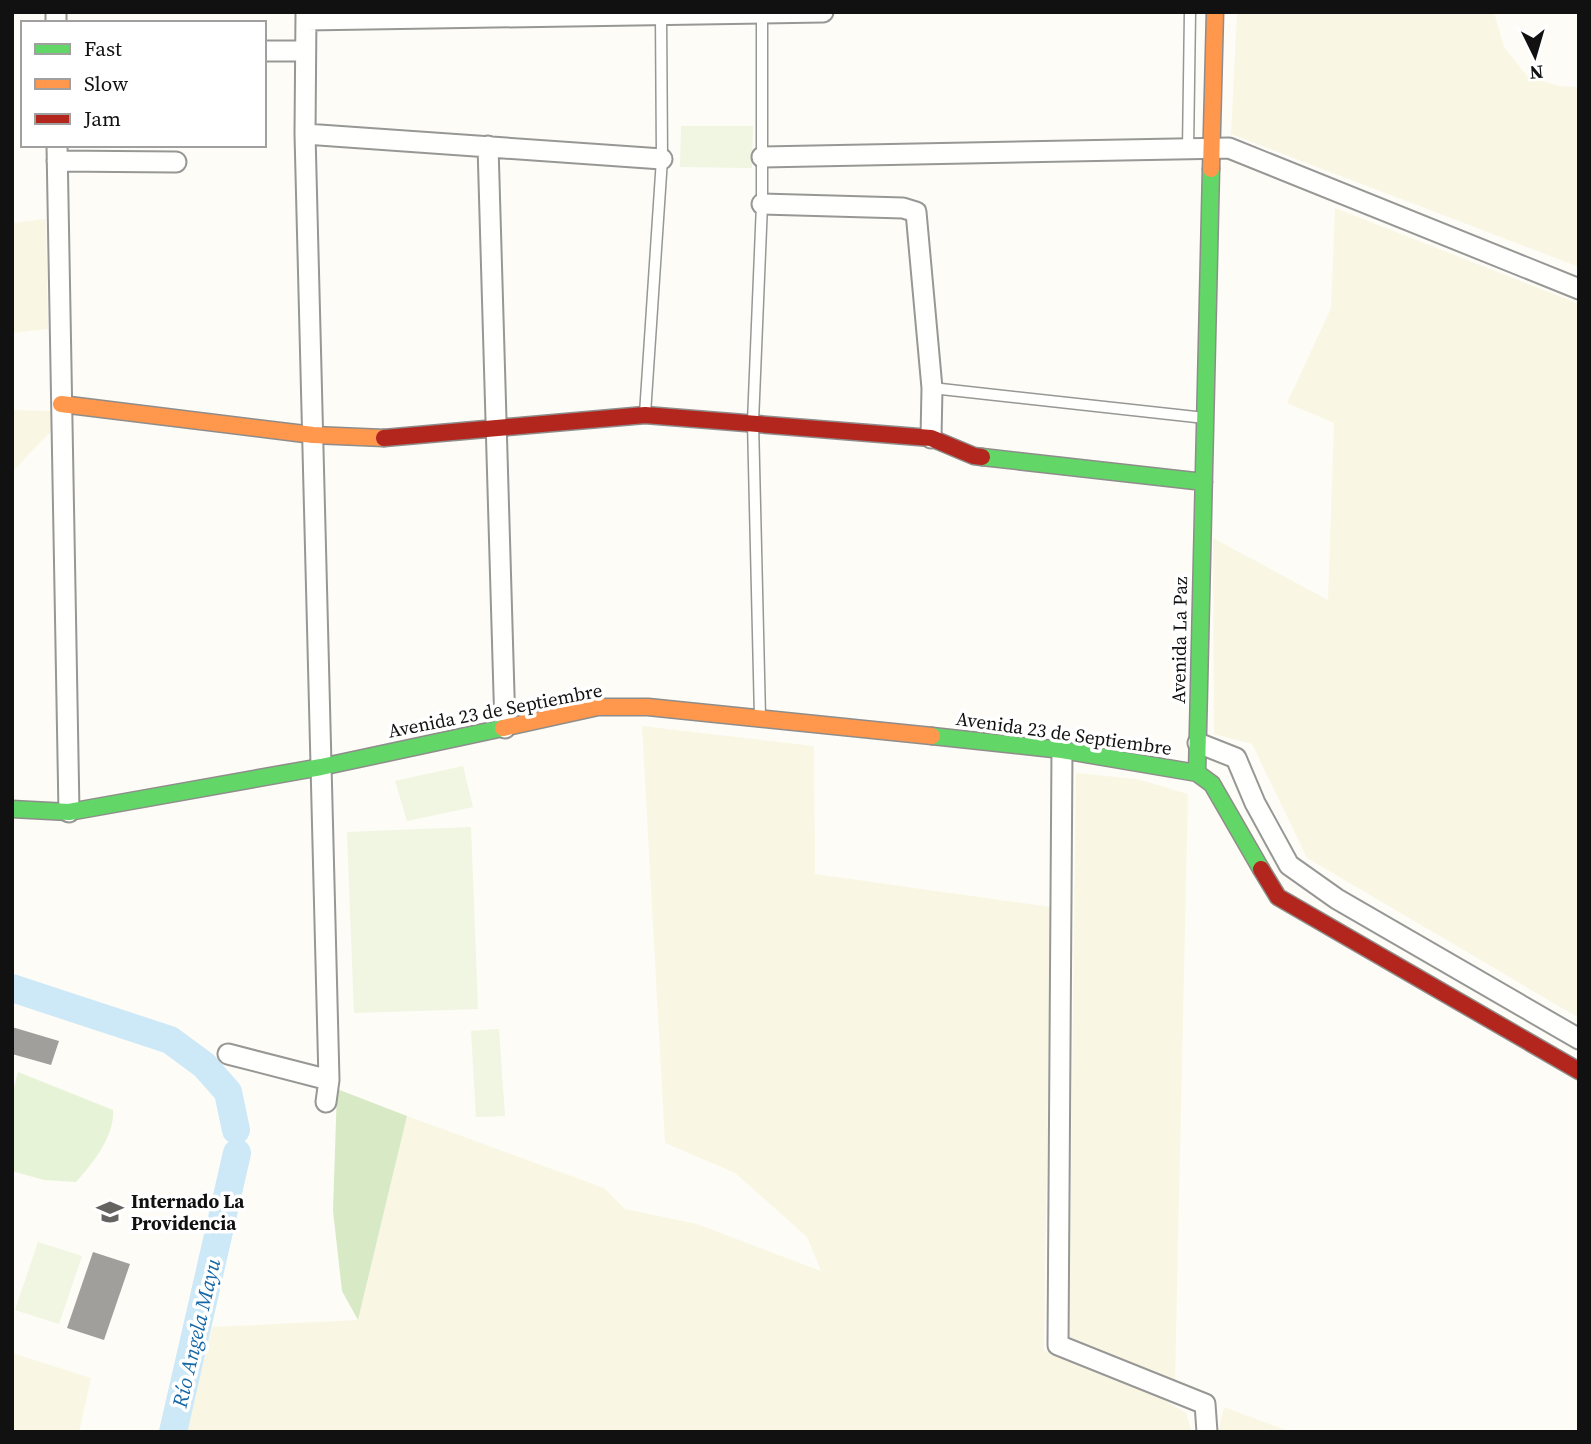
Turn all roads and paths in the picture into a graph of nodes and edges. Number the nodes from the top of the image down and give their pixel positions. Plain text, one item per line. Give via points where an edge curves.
1 (823, 12) edge
2 (1190, 12) edge
3 (1215, 12) edge
4 (712, 13) edge
5 (762, 13) edge
6 (476, 15) edge
7 (661, 15) junction
8 (306, 16) edge
9 (266, 51) edge
10 (304, 51) junction
11 (305, 134) junction
12 (488, 146) junction
13 (1188, 150) junction
14 (1212, 150) junction
15 (57, 153) edge
16 (762, 157) junction
17 (662, 159) junction
18 (176, 162) dead end
19 (762, 204) junction
20 (1579, 289) edge
21 (932, 388) junction
22 (61, 404) junction
23 (645, 415) junction
24 (1205, 418) junction
25 (752, 422) junction
26 (496, 428) junction
27 (313, 435) junction
28 (932, 438) junction
29 (1204, 482) junction
30 (760, 718) junction
31 (505, 728) junction
32 (1198, 743) junction
33 (1062, 751) junction
34 (321, 766) junction
35 (1197, 773) junction
36 (12, 808) edge
37 (69, 812) junction
38 (1579, 1039) edge
39 (228, 1054) dead end
40 (1579, 1071) edge
41 (329, 1080) junction
42 (326, 1102) dead end
43 (1207, 1432) edge

1 - 5 street
2 - 13 lane
3 - 14 main road, Avenida La Paz
4 - 5 street
4 - 7 street
5 - 16 lane
6 - 7 street
6 - 8 street
7 - 17 lane
8 - 10 street
9 - 10 street
10 - 11 street
11 - 12 street
11 - 27 street
12 - 17 street
12 - 26 street
13 - 14 street
13 - 16 street
14 - 20 street via 1229,148
14 - 24 main road, Avenida La Paz
15 - 18 street
15 - 22 street
16 - 19 lane
17 - 23 lane
19 - 21 street via 916,212
19 - 25 lane
21 - 24 lane
21 - 28 street
22 - 27 main road
22 - 37 street
23 - 25 main road
23 - 26 main road
24 - 29 main road, Avenida La Paz
25 - 28 main road
25 - 30 lane
26 - 27 main road via 395,438
26 - 31 street
27 - 34 street
28 - 29 main road via 974,456
29 - 32 main road, Avenida La Paz
30 - 31 main road, Avenida 23 de Septiembre via 598,707
30 - 33 main road, Avenida 23 de Septiembre
31 - 34 main road, Avenida 23 de Septiembre
32 - 35 main road, Avenida La Paz
32 - 38 street via 1236,758 1290,865 1337,899
33 - 35 main road, Avenida 23 de Septiembre
33 - 43 street via 1058,1345 1205,1404
34 - 37 main road, Avenida 23 de Septiembre
34 - 41 street
35 - 40 main road via 1212,784 1278,897
36 - 37 main road, Avenida 23 de Septiembre
39 - 41 street
41 - 42 street

